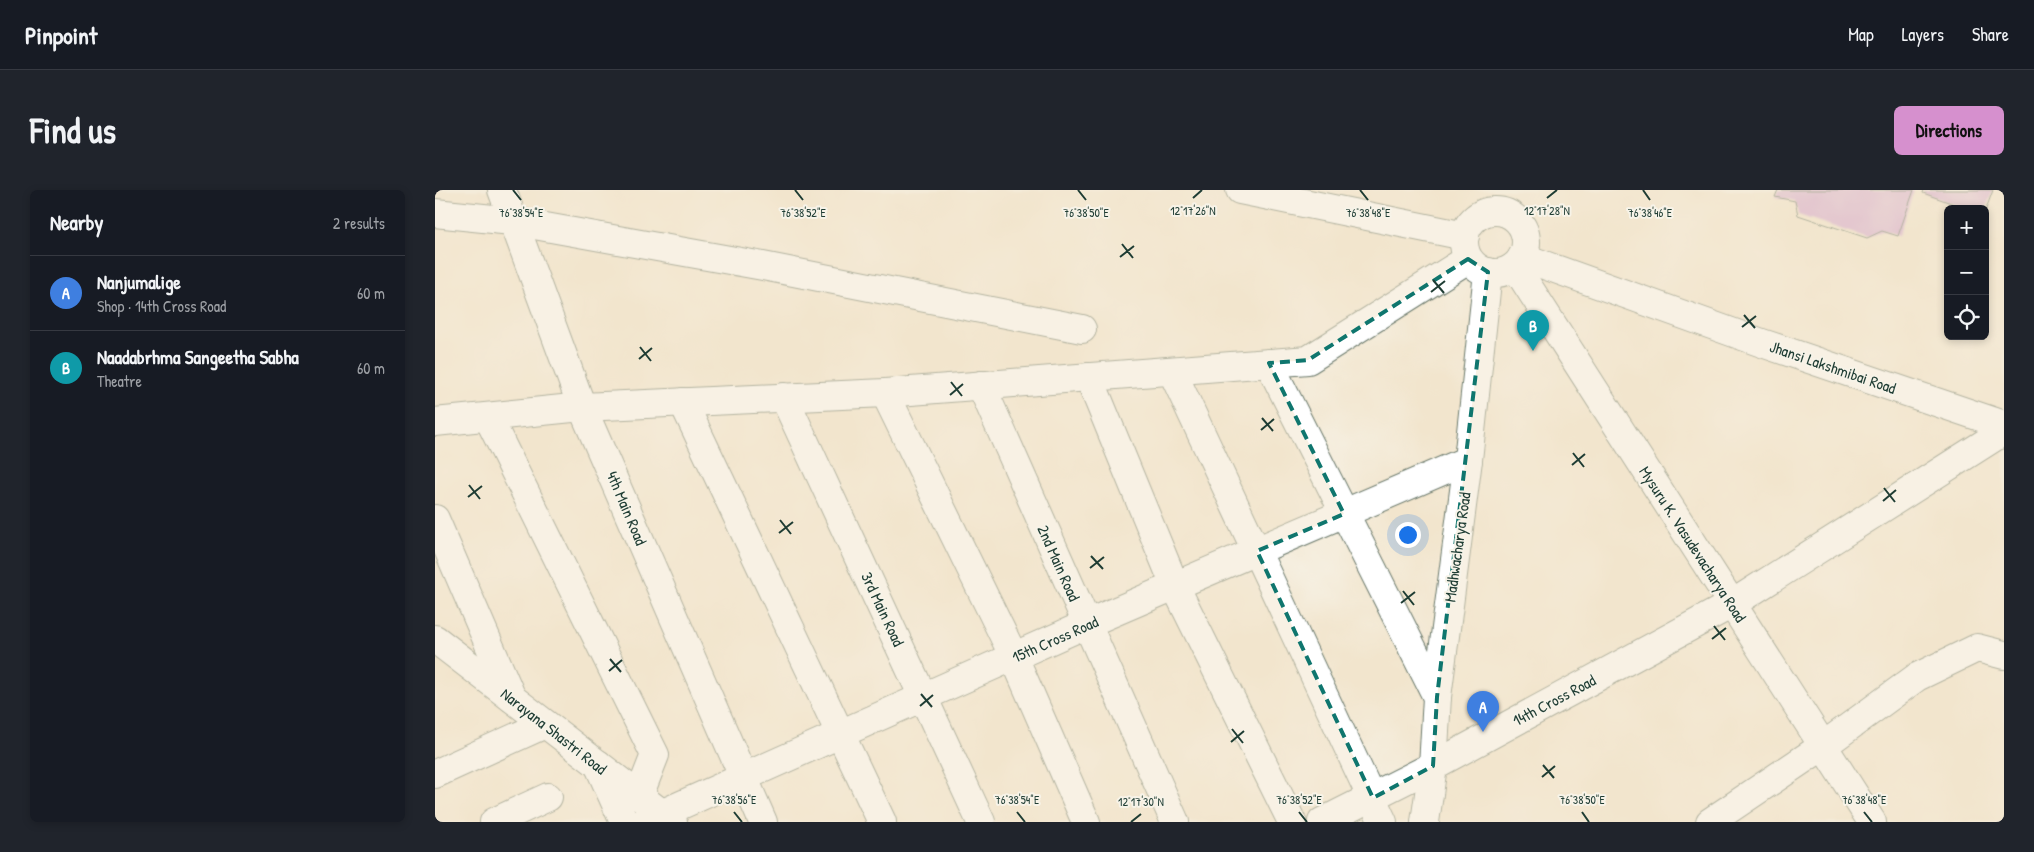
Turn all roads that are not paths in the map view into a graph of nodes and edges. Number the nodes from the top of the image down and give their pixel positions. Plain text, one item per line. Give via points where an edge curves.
1 (502, 190) edge
2 (1240, 190) edge
3 (1490, 201) edge
4 (435, 213) edge
5 (513, 221) junction
6 (1474, 256) junction
7 (1518, 262) junction
8 (1082, 329) dead end
9 (1269, 363) junction
10 (1172, 371) junction
11 (1089, 377) junction
12 (981, 385) junction
13 (885, 393) junction
14 (784, 397) junction
15 (683, 402) junction
16 (583, 407) junction
17 (488, 417) junction
18 (435, 422) edge
19 (2004, 425) edge
20 (2004, 431) edge
21 (1469, 460) junction
22 (1344, 514) junction
23 (435, 519) edge
24 (1257, 551) junction
25 (1175, 586) junction
26 (1731, 604) junction
27 (1086, 625) junction
28 (435, 639) edge
29 (2004, 655) edge
30 (1014, 657) junction
31 (923, 697) junction
32 (1437, 697) junction
33 (513, 698) junction
34 (545, 724) junction
35 (839, 736) junction
36 (1823, 746) junction
37 (598, 764) junction
38 (1433, 766) junction
39 (435, 774) edge
40 (744, 778) junction
41 (548, 797) dead end
42 (1378, 810) edge
43 (655, 814) edge
44 (494, 822) edge
45 (624, 822) edge
46 (763, 822) edge
47 (881, 822) edge
48 (981, 822) edge
49 (1086, 822) edge
50 (1175, 822) edge
51 (1292, 822) edge
52 (1322, 822) edge
53 (1425, 822) edge
54 (1710, 822) edge
55 (1872, 822) edge

1 - 5 street, 4th Main Road
2 - 6 street
3 - 6 street via 1474,220
3 - 7 street via 1520,224 1526,240
4 - 5 street
5 - 8 street
5 - 16 street, 4th Main Road
6 - 7 street via 1497,273
6 - 9 street via 1308,360
6 - 21 street, Madhwacharya Road
7 - 19 street, Jhansi Lakshmibai Road
7 - 26 street, Mysuru K. Vasudevacharya Road
9 - 10 street
9 - 22 street
10 - 11 street
10 - 24 street
11 - 12 street
11 - 25 street
12 - 13 street
12 - 27 street, 2nd Main Road
13 - 14 street
13 - 30 street
14 - 15 street
14 - 31 street, 3rd Main Road
15 - 16 street
15 - 35 street
16 - 17 street
16 - 40 street, 4th Main Road
17 - 18 street
17 - 43 street via 655,755
20 - 26 street, 14th Cross Road
21 - 22 street, 15th Cross Road
21 - 32 street, Madhwacharya Road
22 - 24 street, 15th Cross Road
22 - 32 street
23 - 33 street
24 - 25 street, 15th Cross Road
24 - 42 street
25 - 27 street, 15th Cross Road
25 - 51 street
26 - 36 street, Mysuru K. Vasudevacharya Road
26 - 38 street, 14th Cross Road
27 - 30 street, 15th Cross Road
27 - 50 street, 2nd Main Road
28 - 33 street, Narayana Shastri Road
29 - 36 street via 1977,648 1917,677
30 - 31 street, 15th Cross Road
30 - 49 street
31 - 35 street, 15th Cross Road
31 - 48 street, 3rd Main Road
32 - 38 street, Madhwacharya Road
33 - 34 street, Narayana Shastri Road
34 - 37 street, Narayana Shastri Road
34 - 39 street
35 - 40 street, 15th Cross Road
35 - 47 street
36 - 54 street
36 - 55 street, Mysuru K. Vasudevacharya Road
37 - 43 street, Narayana Shastri Road
37 - 45 street
38 - 42 street, 14th Cross Road
38 - 53 street, Madhwacharya Road
40 - 43 street, 15th Cross Road
40 - 46 street, 4th Main Road
41 - 44 street
42 - 52 street, 14th Cross Road

